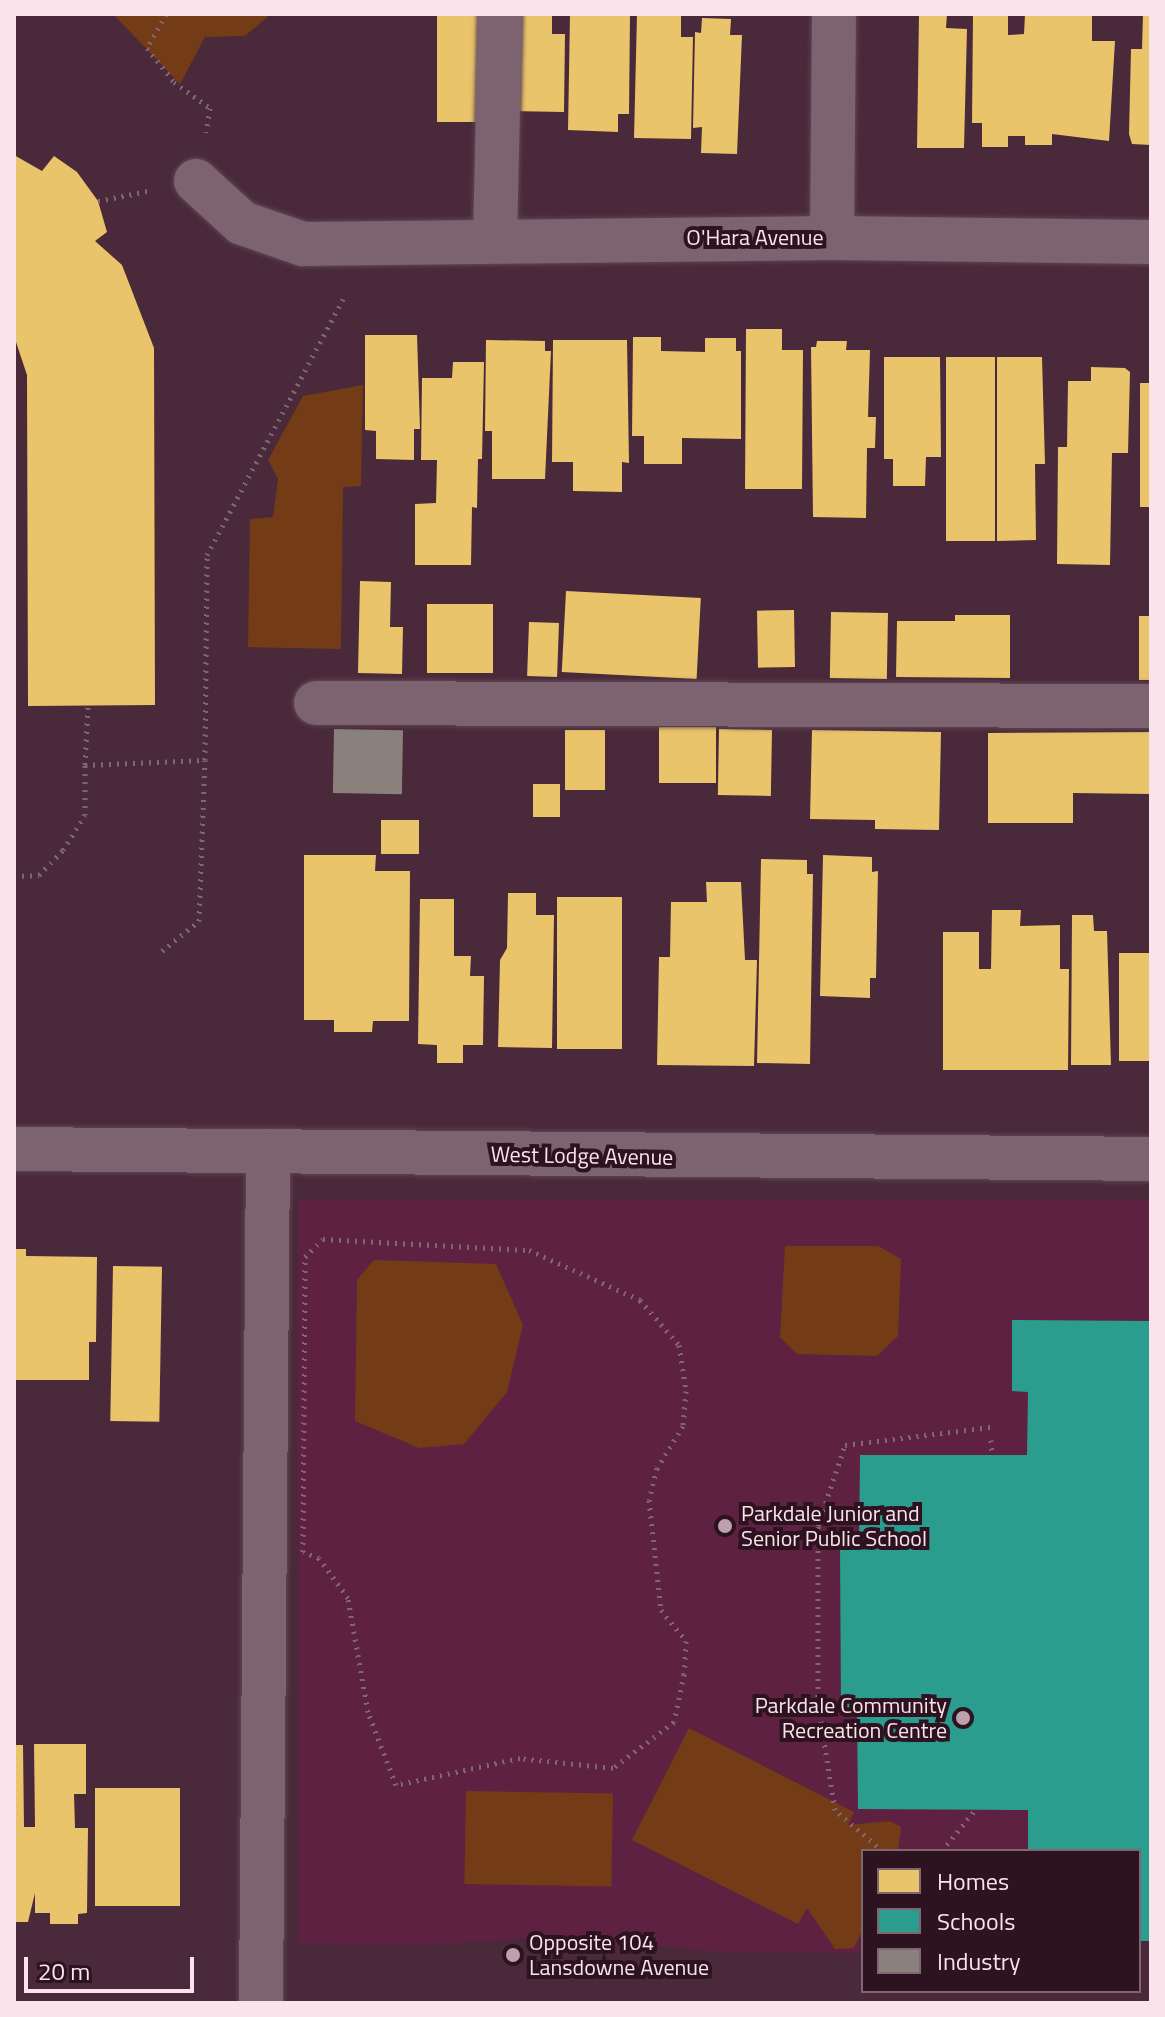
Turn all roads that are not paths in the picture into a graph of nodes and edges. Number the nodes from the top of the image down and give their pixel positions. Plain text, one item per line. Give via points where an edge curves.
1 (500, 14) edge
2 (834, 14) edge
3 (196, 181) dead end
4 (832, 238) junction
5 (495, 240) junction
6 (1151, 242) edge
7 (316, 703) dead end
8 (1151, 706) edge
9 (14, 1149) edge
10 (268, 1152) junction
11 (1151, 1159) edge
12 (261, 2003) edge

1 - 5 street
2 - 4 street
3 - 5 street, O'Hara Avenue via 242,223 303,244
4 - 5 street, O'Hara Avenue
4 - 6 street, O'Hara Avenue
7 - 8 street
9 - 10 street, West Lodge Avenue
10 - 11 street, West Lodge Avenue
10 - 12 street

